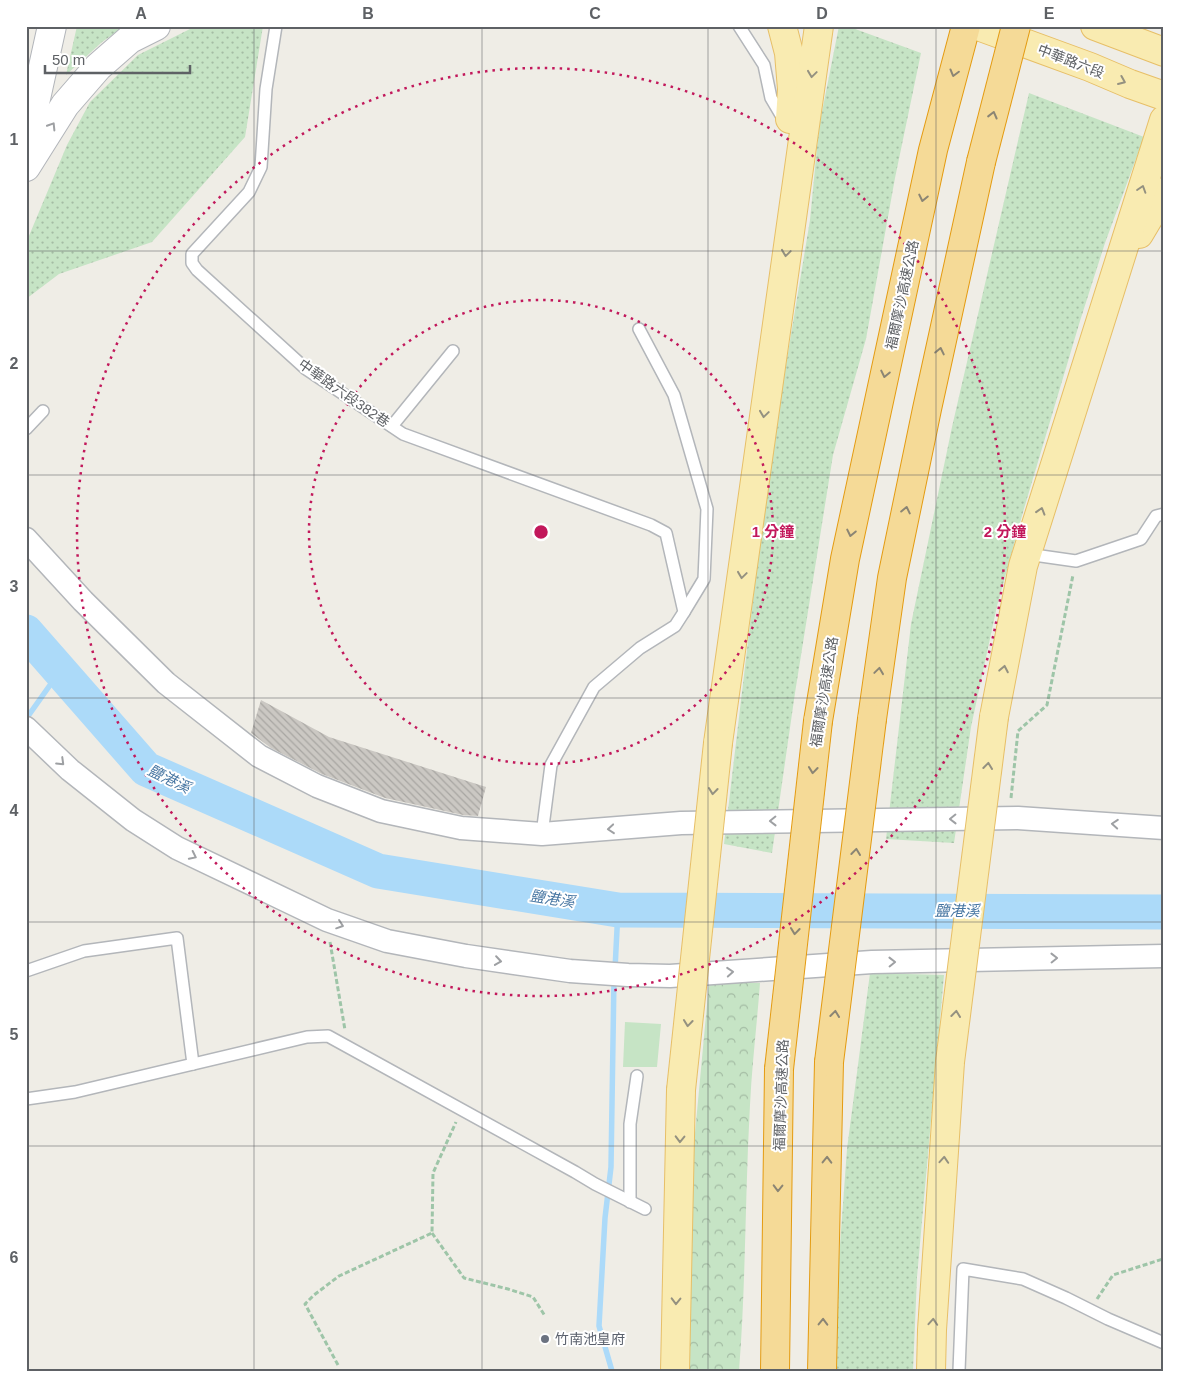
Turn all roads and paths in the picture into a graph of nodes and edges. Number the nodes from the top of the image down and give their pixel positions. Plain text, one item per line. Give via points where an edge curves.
1 (52, 26) edge
2 (156, 26) edge
3 (276, 26) edge
4 (739, 26) edge
5 (782, 26) edge
6 (819, 26) edge
7 (966, 26) edge
8 (978, 26) edge
9 (1016, 26) edge
10 (1095, 26) edge
11 (1164, 52) edge
12 (1164, 96) edge
13 (1164, 120) edge
14 (789, 129) junction
15 (26, 144) edge
16 (26, 167) edge
17 (1164, 192) edge
18 (792, 215) junction
19 (639, 329) dead end
20 (1092, 346) junction
21 (453, 351) dead end
22 (43, 411) dead end
23 (392, 426) junction
24 (26, 429) edge
25 (1164, 514) edge
26 (26, 539) edge
27 (1027, 554) junction
28 (1076, 561) junction
29 (684, 612) junction
30 (26, 728) edge
31 (1010, 805) dead end
32 (1164, 828) edge
33 (542, 834) junction
34 (327, 920) junction
35 (1164, 956) edge
36 (26, 971) edge
37 (348, 1047) junction
38 (193, 1064) junction
39 (637, 1076) dead end
40 (26, 1099) edge
41 (462, 1110) junction
42 (630, 1202) junction
43 (645, 1209) dead end
44 (432, 1233) junction
45 (1163, 1259) edge
46 (1089, 1309) junction
47 (545, 1316) dead end
48 (1164, 1343) edge
49 (338, 1365) dead end
50 (675, 1371) edge
51 (775, 1371) edge
52 (822, 1371) edge
53 (931, 1371) edge
54 (959, 1371) edge

1 - 15 street
16 -> 2 street via 65,105 98,67 130,39
3 - 23 lane, 中華路六段382巷 via 266,88 261,167 249,192 192,254 192,263 306,369
4 - 14 lane via 764,65 771,98
5 - 14 main road via 792,80
6 -> 18 main road
7 -> 51 highway, 福爾摩沙高速公路, bridge via 933,150 845,559 818,722 779,1069
8 -> 12 main road, 中華路六段
52 -> 9 highway, bridge via 829,1062 892,578 981,162
10 - 11 main road
20 -> 13 main road
14 - 18 main road
17 - 20 main road via 1138,236
18 -> 50 main road, bridge via 718,743 681,1090
19 - 29 lane via 674,395 707,509 704,578
27 -> 20 main road
21 - 23 lane
22 - 24 lane
23 - 29 lane, 中華路六段382巷 via 403,434 651,525 666,534
25 - 28 lane via 1156,516 1141,539
26 - 33 street via 166,683 259,756 317,786 380,811 461,828
27 - 28 lane
53 -> 27 main road, bridge via 950,1062 994,717
28 - 31 path via 1047,705 1018,732
29 - 33 lane via 675,626 640,648 594,687 551,765
30 -> 34 street via 70,770 140,825 177,848
32 -> 33 street via 1018,818 681,823
34 -> 35 street via 387,941 466,956 570,971 628,975 670,976 872,962
34 - 37 path
36 - 38 lane via 84,951 177,938
37 - 38 lane via 328,1036 307,1037
37 - 41 lane
38 - 40 lane via 75,1092
39 - 42 lane via 630,1124
41 - 42 lane
41 - 44 path via 433,1174
42 - 43 lane
44 - 47 path via 464,1278 533,1297
44 - 49 path via 339,1276 306,1304
45 - 46 path via 1113,1275
46 - 48 lane
46 - 54 lane via 1023,1279 963,1269

